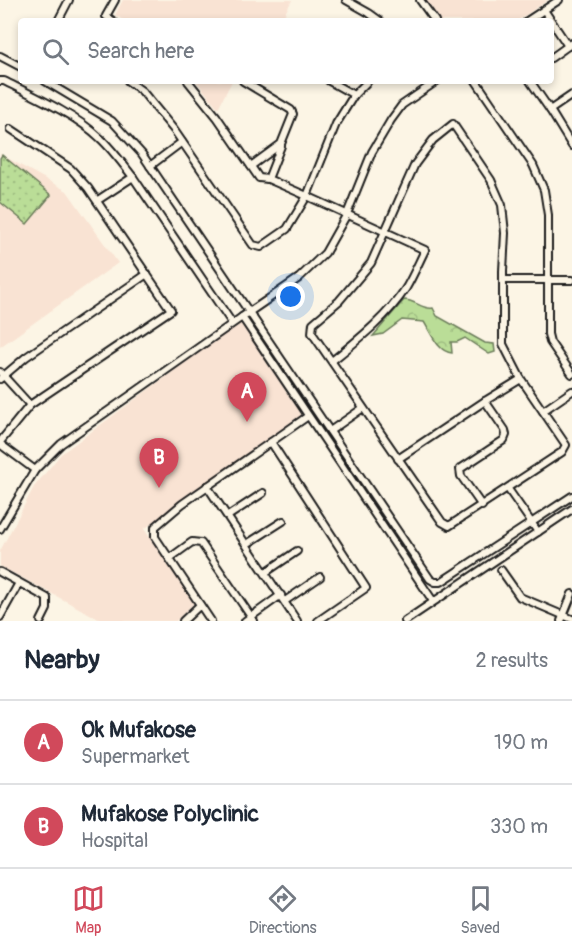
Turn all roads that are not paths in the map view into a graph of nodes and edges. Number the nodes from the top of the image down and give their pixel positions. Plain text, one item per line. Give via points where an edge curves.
1 (69, 0) edge
2 (115, 0) edge
3 (346, 0) edge
4 (420, 0) edge
5 (559, 0) edge
6 (544, 10) junction
7 (60, 18) edge
8 (106, 18) edge
9 (376, 18) edge
10 (433, 18) edge
11 (532, 18) edge
12 (550, 18) edge
13 (554, 23) edge
14 (570, 44) edge
15 (0, 56) edge
16 (554, 56) edge
17 (18, 65) edge
18 (0, 81) edge
19 (50, 84) edge
20 (132, 84) edge
21 (190, 84) edge
22 (248, 84) edge
23 (334, 84) edge
24 (365, 84) edge
25 (433, 84) edge
26 (478, 84) edge
27 (532, 84) edge
28 (354, 95) junction
29 (572, 95) edge
30 (550, 110) junction
31 (11, 129) dead end
32 (182, 142) junction
33 (281, 144) junction
34 (572, 146) edge
35 (150, 165) junction
36 (251, 166) junction
37 (133, 177) junction
38 (268, 179) junction
39 (307, 196) junction
40 (98, 200) junction
41 (347, 214) junction
42 (387, 231) junction
43 (147, 274) junction
44 (548, 279) junction
45 (503, 280) junction
46 (572, 280) edge
47 (248, 312) junction
48 (242, 317) junction
49 (232, 323) junction
50 (332, 361) junction
51 (572, 374) edge
52 (1, 375) edge
53 (521, 379) junction
54 (572, 391) edge
55 (485, 401) junction
56 (30, 405) junction
57 (363, 408) junction
58 (543, 411) junction
59 (308, 416) junction
60 (330, 431) junction
61 (271, 442) junction
62 (0, 443) edge
63 (398, 459) junction
64 (35, 470) junction
65 (207, 486) junction
66 (508, 489) junction
67 (263, 493) dead end
68 (572, 496) edge
69 (482, 506) junction
70 (572, 509) edge
71 (228, 516) junction
72 (283, 521) dead end
73 (531, 524) junction
74 (0, 529) edge
75 (538, 532) junction
76 (247, 544) junction
77 (297, 552) dead end
78 (170, 558) junction
79 (501, 570) dead end
80 (0, 572) edge
81 (266, 572) junction
82 (320, 577) dead end
83 (19, 583) junction
84 (572, 594) edge
85 (283, 598) junction
86 (433, 602) junction
87 (200, 605) junction
88 (0, 617) edge
89 (562, 618) edge
90 (572, 619) edge
91 (250, 620) edge
92 (41, 621) edge
93 (183, 621) edge
94 (211, 621) edge
95 (297, 621) edge
96 (318, 621) edge
97 (405, 621) edge

1 - 7 street
2 - 8 street
3 - 9 street
4 - 10 street
5 - 6 street
6 - 11 street
6 - 12 street
13 - 14 street
14 - 16 street
15 - 17 street
18 - 37 street via 46,102 98,136
19 - 35 street via 112,121
20 - 32 street
21 - 36 street
22 - 33 street via 293,112
23 - 28 street
24 - 28 street
25 - 41 street via 402,105 391,120 372,152
26 - 44 street via 540,178 548,214
27 - 30 street
28 - 39 street via 336,124
29 - 30 street
30 - 34 street
31 - 40 street via 71,169
32 - 35 street
32 - 39 street via 253,245 261,247 286,229
33 - 36 street
33 - 38 street
35 - 47 street
36 - 38 street via 259,178
37 - 40 street
37 - 49 street
38 - 39 street
39 - 41 street
40 - 43 street
41 - 42 street
41 - 47 street via 313,266
42 - 45 street via 415,164 433,140 453,124 502,205
42 - 50 street via 359,279 313,323 312,333
42 - 50 street via 425,250 396,300 367,333
43 - 52 street
43 - 56 street via 170,305 170,312
44 - 45 street
44 - 46 street
44 - 51 street via 548,338
45 - 53 street via 503,344
47 - 48 street
47 - 60 street
48 - 49 street
48 - 59 street
49 - 64 street via 61,444
50 - 57 street
52 - 56 street
53 - 55 street
53 - 58 street
54 - 58 street
55 - 63 street
55 - 69 street via 506,435 460,472
56 - 62 street
57 - 60 street
57 - 63 street
58 - 66 street via 566,442 565,448
59 - 61 street
59 - 86 street
60 - 73 street via 435,582 441,582
61 - 65 street
61 - 96 street via 365,585 364,590
62 - 64 street
63 - 69 street via 444,524 452,525
64 - 74 street
65 - 71 street
65 - 78 street via 155,527 154,534
66 - 69 street
66 - 73 street
67 - 71 street
68 - 73 street
70 - 75 street
71 - 76 street
72 - 76 street
73 - 75 street
75 - 86 street
76 - 81 street
77 - 81 street
78 - 87 street
78 - 91 street via 192,542 201,543
79 - 89 street via 520,597
80 - 83 street
81 - 85 street
82 - 85 street
83 - 88 street
83 - 92 street via 47,598
84 - 89 street
85 - 91 street
85 - 95 street
86 - 97 street
87 - 93 street
87 - 94 street
89 - 90 street

